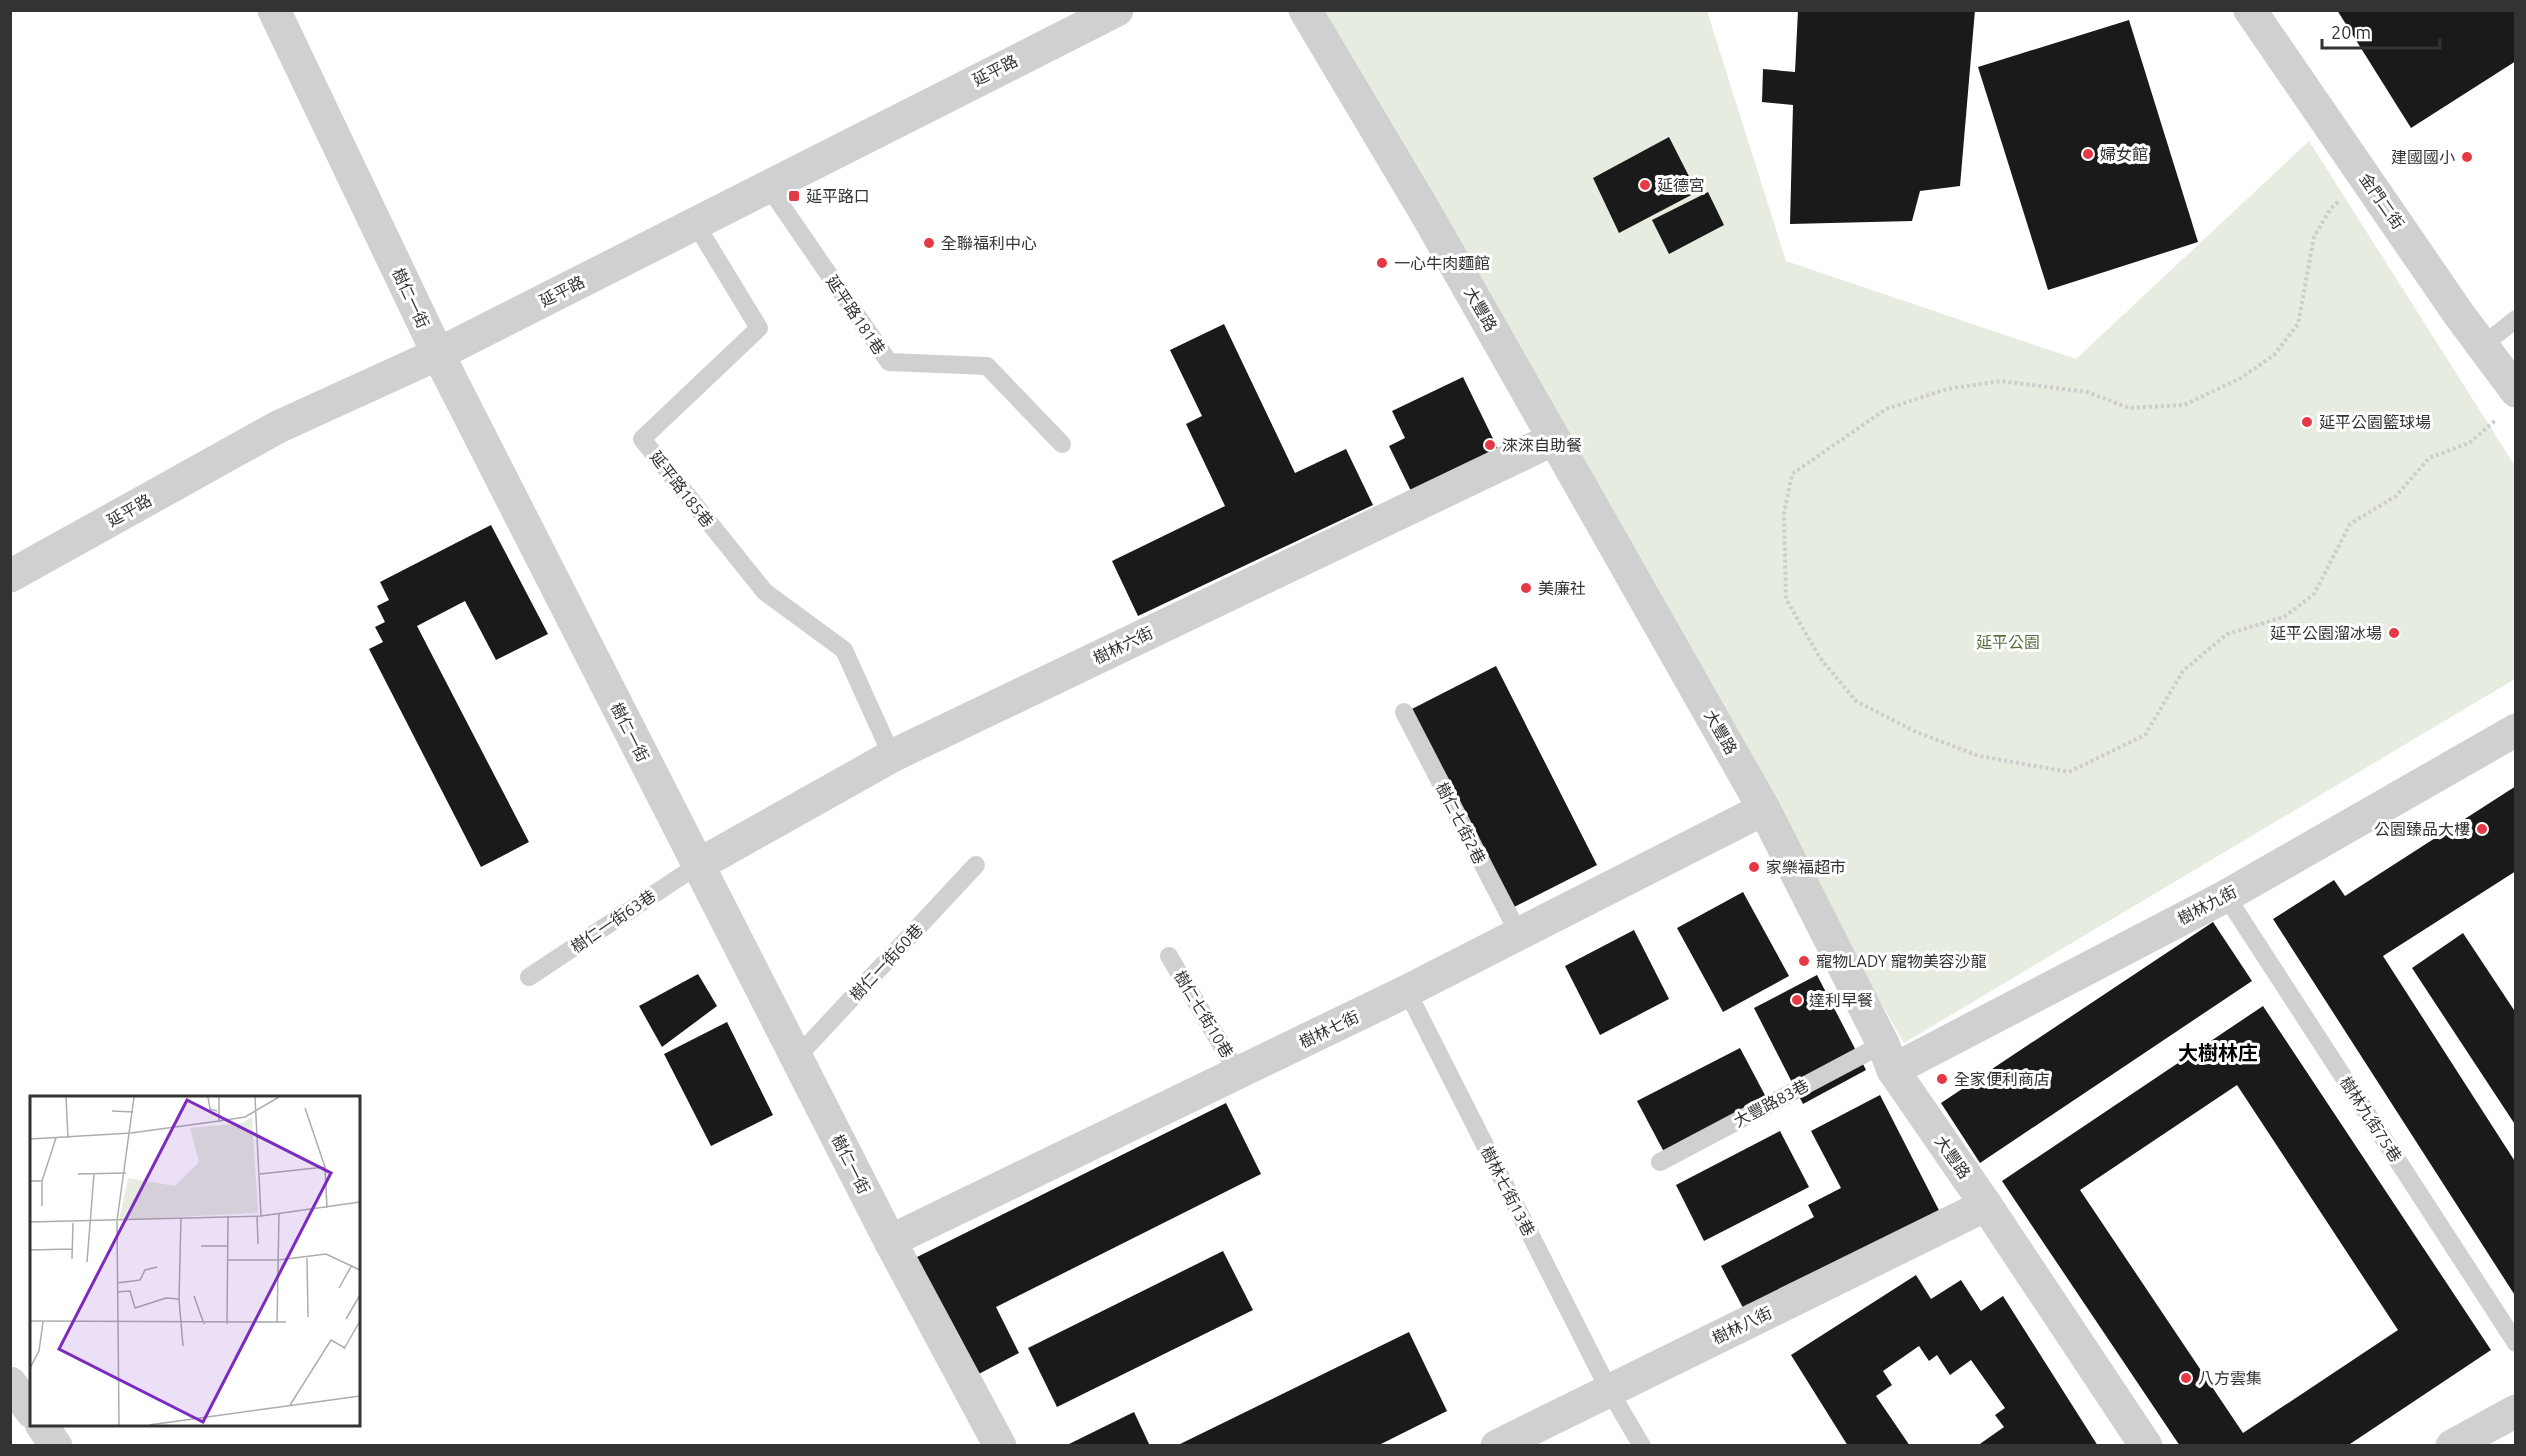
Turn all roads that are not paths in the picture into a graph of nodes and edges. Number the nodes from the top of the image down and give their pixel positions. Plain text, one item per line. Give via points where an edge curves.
1 (274, 10) edge
2 (1117, 10) edge
3 (1305, 10) edge
4 (2250, 10) edge
5 (768, 186) junction
6 (695, 223) junction
7 (2516, 319) edge
8 (2482, 346) junction
9 (438, 354) junction
10 (2508, 403) edge
11 (1554, 439) junction
12 (1062, 444) dead end
13 (10, 576) edge
14 (1404, 712) dead end
15 (2516, 730) edge
16 (892, 756) junction
17 (1764, 809) junction
18 (698, 864) junction
19 (976, 866) dead end
20 (2226, 896) junction
21 (1519, 934) junction
22 (1169, 956) dead end
23 (529, 977) dead end
24 (1407, 991) junction
25 (1888, 1057) junction
26 (796, 1058) junction
27 (1238, 1073) junction
28 (1660, 1162) dead end
29 (1986, 1205) junction
30 (890, 1240) junction
31 (2516, 1343) edge
32 (10, 1383) edge
33 (1609, 1390) junction
34 (30, 1409) edge
35 (2516, 1411) edge
36 (42, 1426) edge
37 (56, 1446) edge
38 (1000, 1446) edge
39 (1497, 1446) edge
40 (1642, 1446) edge
41 (2146, 1446) edge
42 (2452, 1446) edge

1 - 9 street, 樹仁一街
2 - 5 street, 延平路
3 - 11 street, 大豐路
4 - 8 street, 金門二街
5 - 6 street, 延平路
5 - 12 lane, 延平路181巷 via 889,362 987,366
6 - 9 street, 延平路
6 - 16 lane, 延平路185巷 via 759,328 642,439 765,592 844,650
7 - 8 lane
8 - 10 street, 金門二街
9 - 13 street, 延平路 via 278,427
9 - 18 street, 樹仁一街
11 - 16 street, 樹林六街
11 - 17 street, 大豐路
14 - 21 lane, 樹仁七街2巷
15 - 20 street, 樹林九街
16 - 18 street, 樹林六街
17 - 21 street, 樹林七街
17 - 25 street, 大豐路
18 - 23 lane, 樹仁一街63巷
18 - 26 street, 樹仁一街
19 - 26 lane, 樹仁一街60巷
20 - 25 street, 樹林九街
20 - 31 lane, 樹林九街75巷
21 - 24 street, 樹林七街
22 - 27 lane, 樹仁七街10巷
24 - 27 street, 樹林七街
24 - 33 lane, 樹林七街13巷
25 - 28 lane, 大豐路83巷
25 - 29 street, 大豐路
26 - 30 street, 樹仁一街
27 - 30 street, 樹林七街
29 - 33 street, 樹林八街
29 - 41 street, 大豐路
30 - 38 street, 樹仁一街
32 - 34 street
33 - 39 street, 樹林八街
33 - 40 lane, 樹林七街13巷
35 - 42 street
36 - 37 street

